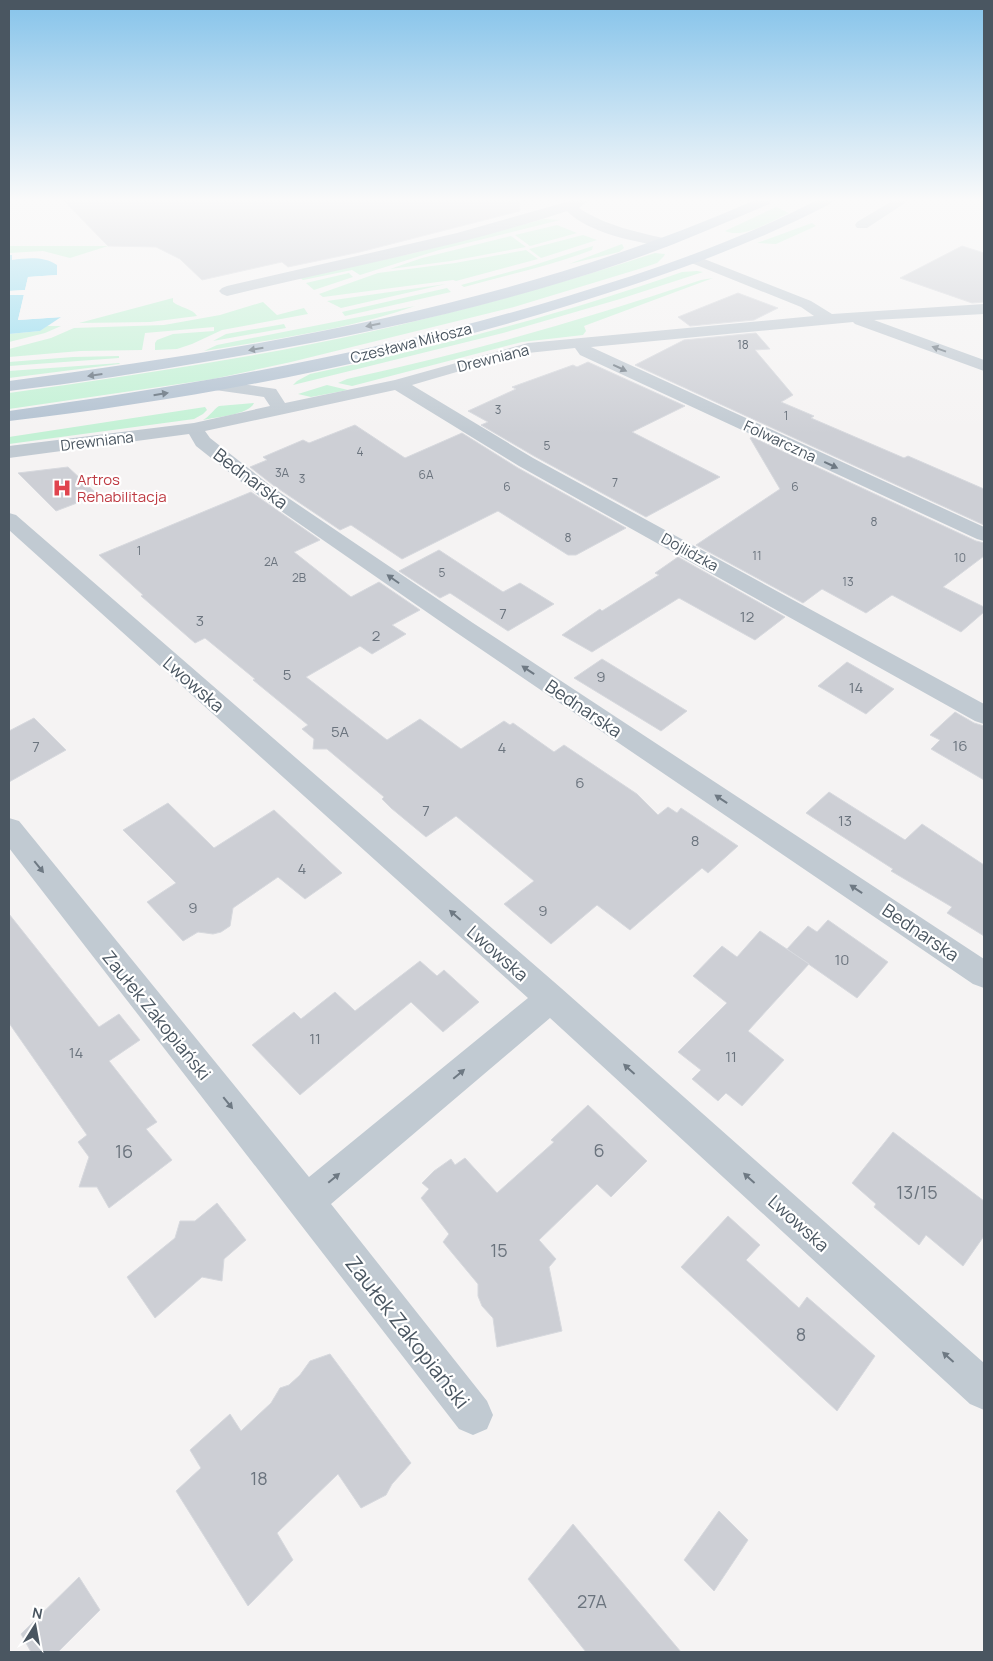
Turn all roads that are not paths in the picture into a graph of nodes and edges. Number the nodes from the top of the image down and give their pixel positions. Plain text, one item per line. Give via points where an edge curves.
1 (275, 279) edge
2 (553, 279) edge
3 (642, 279) edge
4 (743, 279) edge
5 (227, 291) dead end
6 (984, 309) edge
7 (851, 317) junction
8 (829, 319) junction
9 (580, 342) junction
10 (984, 366) edge
11 (298, 369) junction
12 (398, 384) junction
13 (214, 385) junction
14 (9, 386) edge
15 (270, 393) junction
16 (282, 410) junction
17 (9, 416) edge
18 (194, 428) junction
19 (9, 452) edge
20 (9, 519) edge
21 (984, 535) edge
22 (984, 715) edge
23 (9, 828) edge
24 (984, 975) edge
25 (550, 998) junction
26 (306, 1202) junction
27 (984, 1390) edge
28 (473, 1415) dead end

1 - 5 street
2 -> 14 main road, Czesława Miłosza via 413,316 229,353
3 - 11 main road, Czesława Miłosza via 518,316
4 - 8 street via 806,304
6 - 7 street, Drewniana
7 - 8 street, Drewniana
10 -> 7 street
8 - 9 street, Drewniana
9 - 12 street, Drewniana via 505,353
9 -> 21 street, Folwarczna via 586,352
11 - 13 main road, Czesława Miłosza
11 - 15 street
12 - 16 street, Drewniana
12 - 22 street, Dojlidzka via 526,462
13 - 15 street
17 -> 13 main road, Czesława Miłosza
15 - 16 street
16 - 18 street, Drewniana
18 - 19 street, Drewniana
24 -> 18 street, Bednarska via 464,628 265,491 203,442
25 -> 20 street, Lwowska
23 -> 26 street, Zaułek Zakopiański
26 -> 25 street
27 -> 25 street, Lwowska
26 - 28 street, Zaułek Zakopiański

